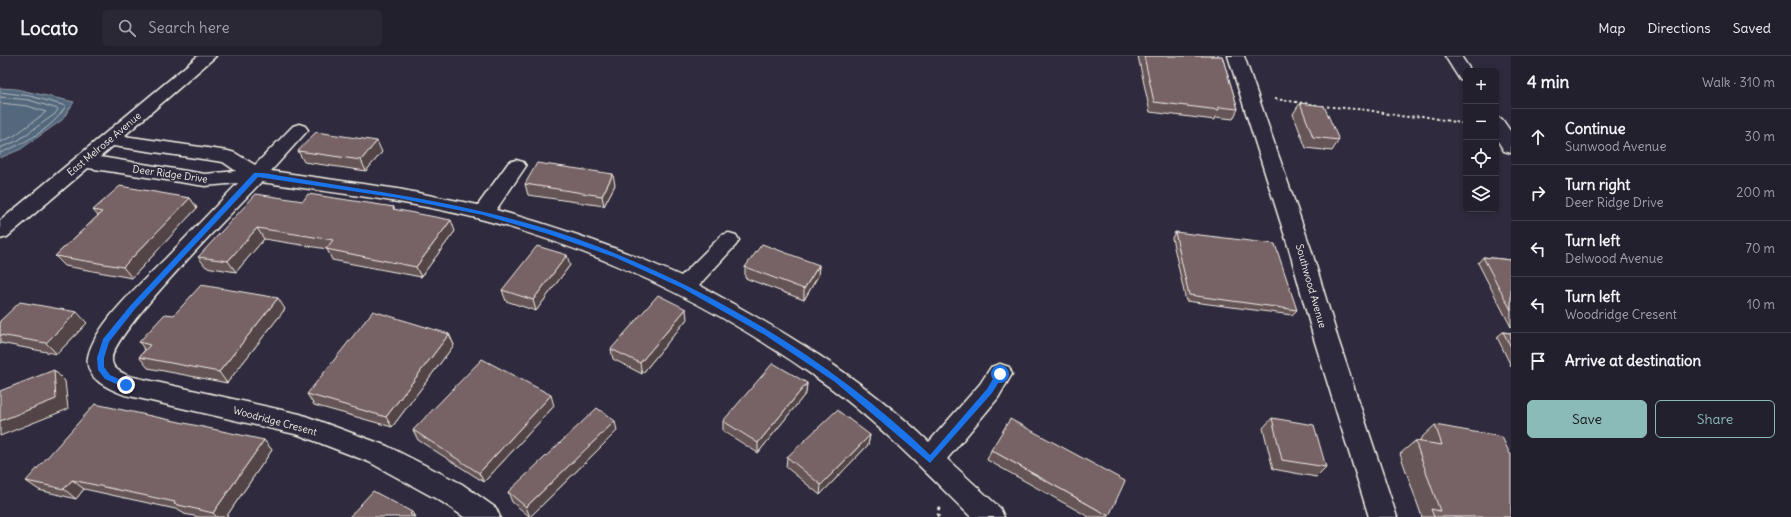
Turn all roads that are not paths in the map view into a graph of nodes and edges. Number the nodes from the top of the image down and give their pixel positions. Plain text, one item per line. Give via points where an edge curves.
1 (208, 56) edge
2 (1236, 56) edge
3 (1454, 56) edge
4 (1463, 71) edge
5 (1499, 128) edge
6 (299, 130) dead end
7 (109, 140) junction
8 (1511, 147) edge
9 (84, 161) junction
10 (516, 166) dead end
11 (256, 175) junction
12 (483, 213) junction
13 (0, 232) edge
14 (729, 240) dead end
15 (684, 287) junction
16 (1000, 374) dead end
17 (930, 460) junction
18 (486, 517) edge
19 (990, 517) edge
20 (1382, 517) edge

1 - 7 street, East Melrose Avenue
2 - 20 street, Southwood Avenue via 1300,249
3 - 4 street
5 - 8 street
6 - 11 street
7 - 9 street, East Melrose Avenue
7 - 11 street, Deer Ridge Drive via 228,157
9 - 11 street, Deer Ridge Drive via 205,180
9 - 13 street, East Melrose Avenue
10 - 12 street
11 - 12 street, Deer Ridge Drive via 398,196
11 - 18 street, Woodridge Cresent via 132,307 106,341 100,358 100,368 108,377 126,385 300,426 378,454 452,493
12 - 15 street, Deer Ridge Drive via 550,232 616,256
14 - 15 street
15 - 17 street, Deer Ridge Drive via 767,333 838,380 908,438
16 - 17 street via 989,391
17 - 19 street, Deer Ridge Drive

